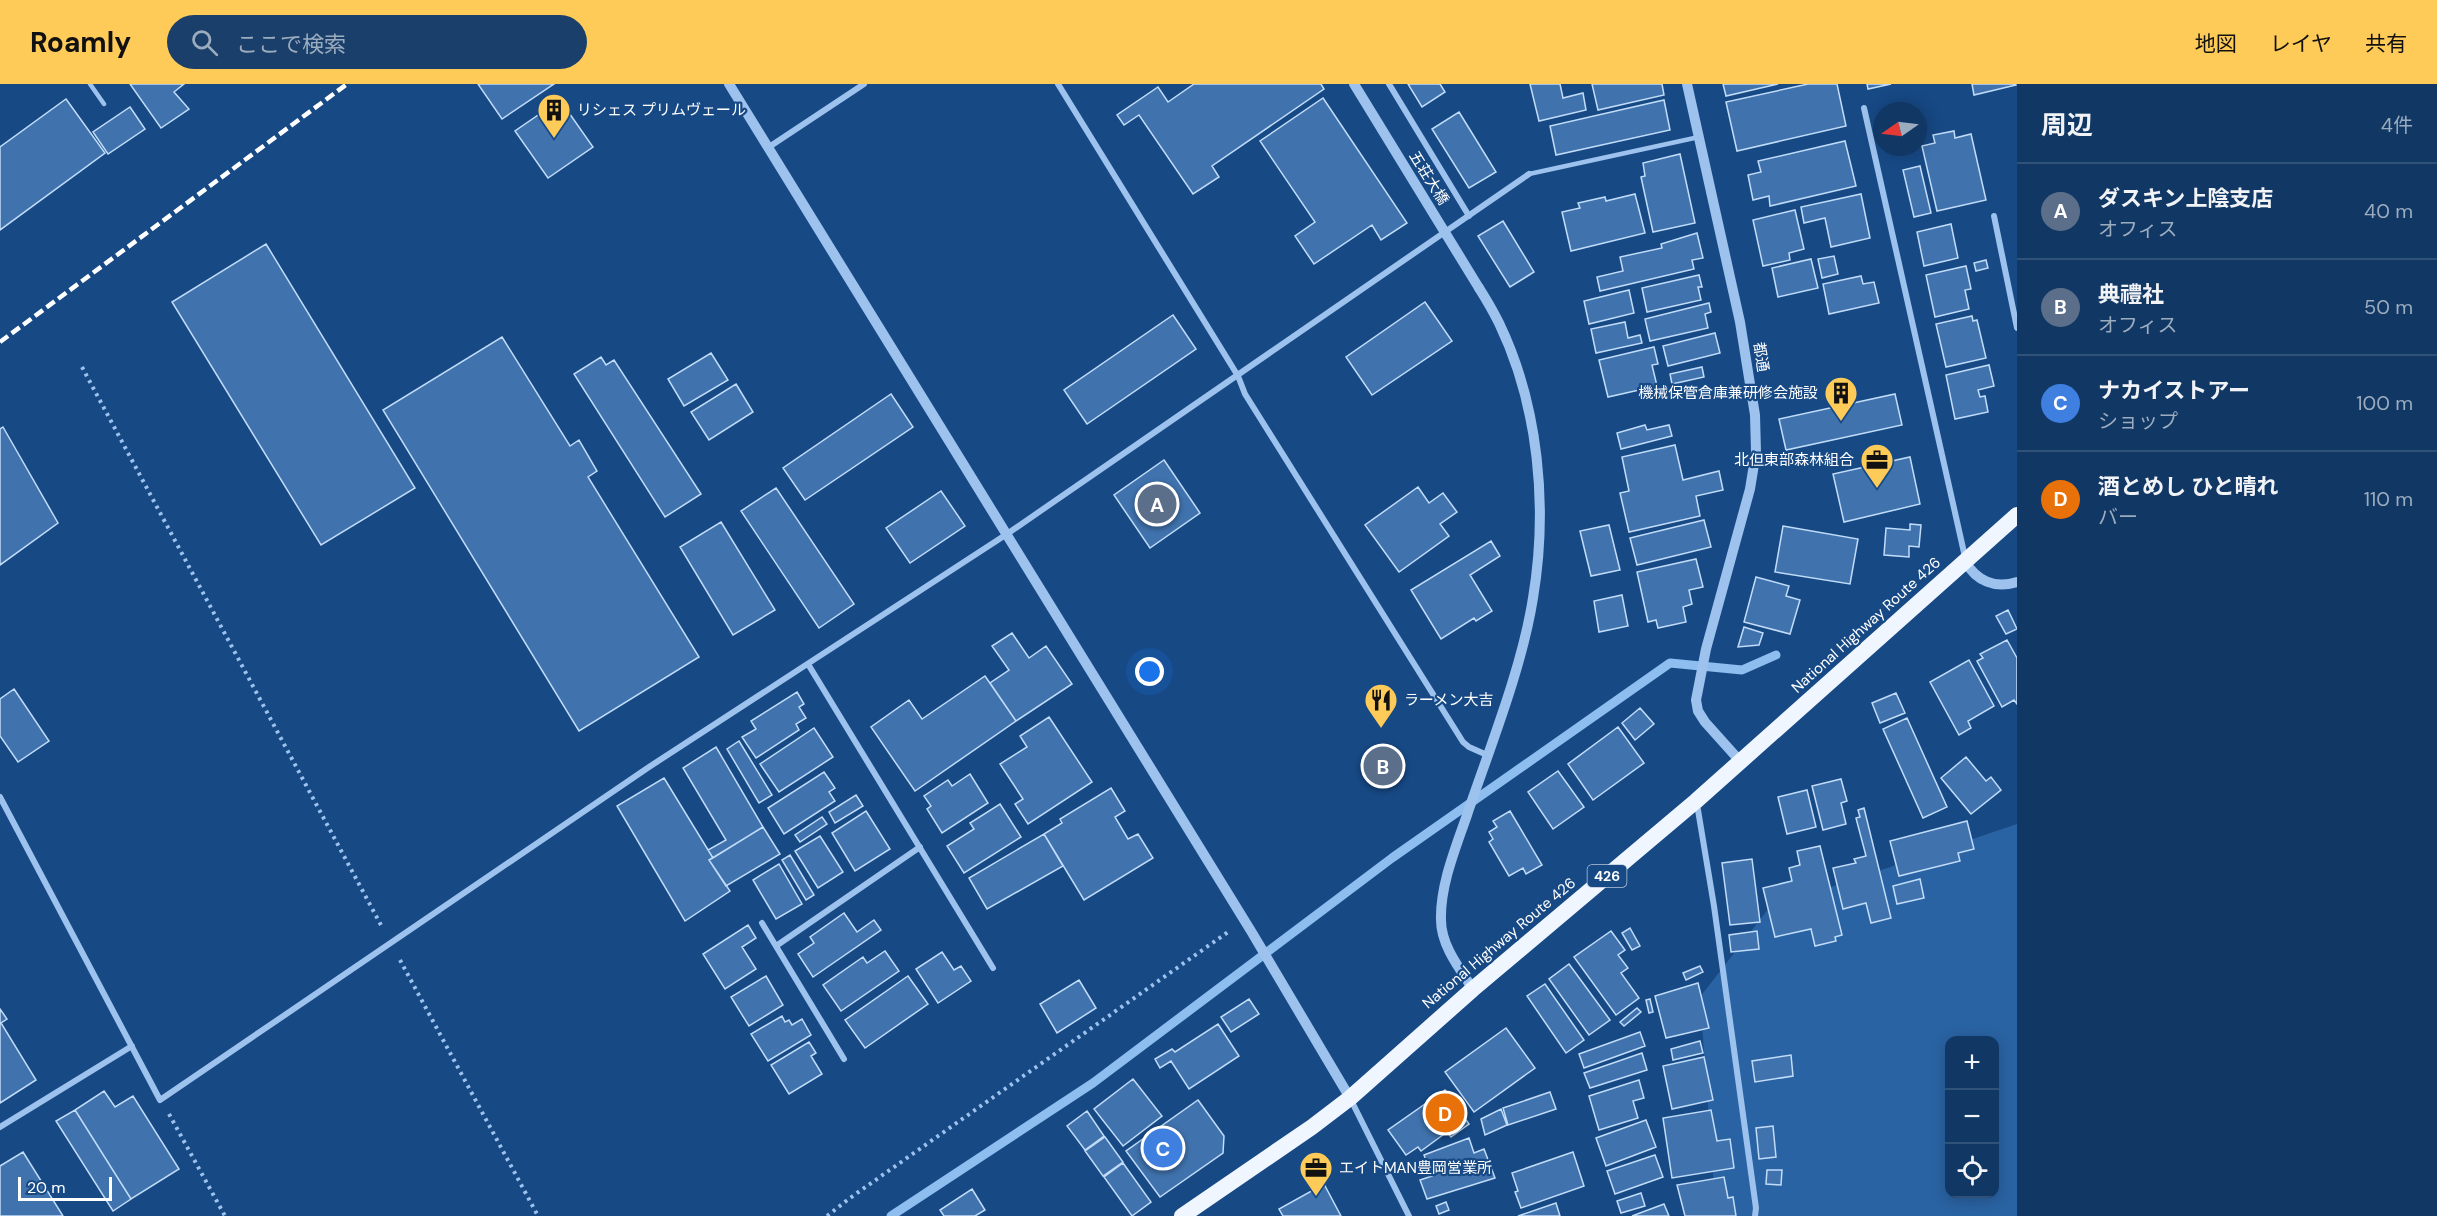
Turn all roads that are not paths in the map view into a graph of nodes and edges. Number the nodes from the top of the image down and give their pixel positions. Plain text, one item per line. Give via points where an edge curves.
1 (90, 84) edge
2 (729, 84) edge
3 (864, 84) edge
4 (1058, 84) edge
5 (1354, 84) edge
6 (1389, 84) edge
7 (1688, 84) edge
8 (104, 104) dead end
9 (1864, 108) dead end
10 (1699, 136) junction
11 (769, 147) junction
12 (1529, 174) joint
13 (1469, 216) junction
14 (1994, 216) dead end
15 (2017, 328) edge
16 (1238, 376) junction
17 (2017, 515) edge
18 (1007, 534) junction
19 (1965, 561) junction
20 (2017, 582) edge
21 (808, 664) junction
22 (1487, 755) junction
23 (1740, 761) junction
24 (0, 797) edge
25 (1696, 801) junction
26 (920, 847) junction
27 (762, 923) dead end
28 (776, 946) junction
29 (993, 968) dead end
30 (1473, 989) junction
31 (132, 1046) junction
32 (844, 1059) dead end
33 (1350, 1098) junction
34 (0, 1127) edge
35 (1182, 1216) edge
36 (1409, 1216) edge
37 (1755, 1216) edge

1 - 8 lane
2 - 11 street
3 - 11 street
4 - 16 street
5 - 22 street, 五荘大橋, bridge via 1499,323 1522,387 1536,453 1538,560 1533,599
6 - 13 street
7 - 10 street, 都通
9 - 19 street
10 - 12 lane
10 - 23 street, 都通 via 1740,322 1755,416 1756,452 1750,489 1706,650 1698,686 1698,711
11 - 18 street
12 - 13 street
13 - 16 street
14 - 15 street
16 - 18 street
16 - 22 street via 1245,394 1462,742
17 - 19 highway, National Highway Route 426 / 426
18 - 21 street
18 - 33 street
19 - 20 street via 1983,581 2003,585
19 - 23 highway, National Highway Route 426 / 426
21 - 26 street
21 - 31 street via 649,767 160,1100
22 - 30 street, 五荘大橋 via 1446,882 1441,921 1448,949
23 - 25 highway, National Highway Route 426 / 426
24 - 31 street
25 - 30 highway, National Highway Route 426 / 426
25 - 37 street via 1725,979
26 - 28 street
26 - 29 street
27 - 28 street
28 - 32 street
30 - 33 highway, National Highway Route 426 / 426
31 - 34 street
33 - 35 highway, National Highway Route 426 / 426
33 - 36 street

